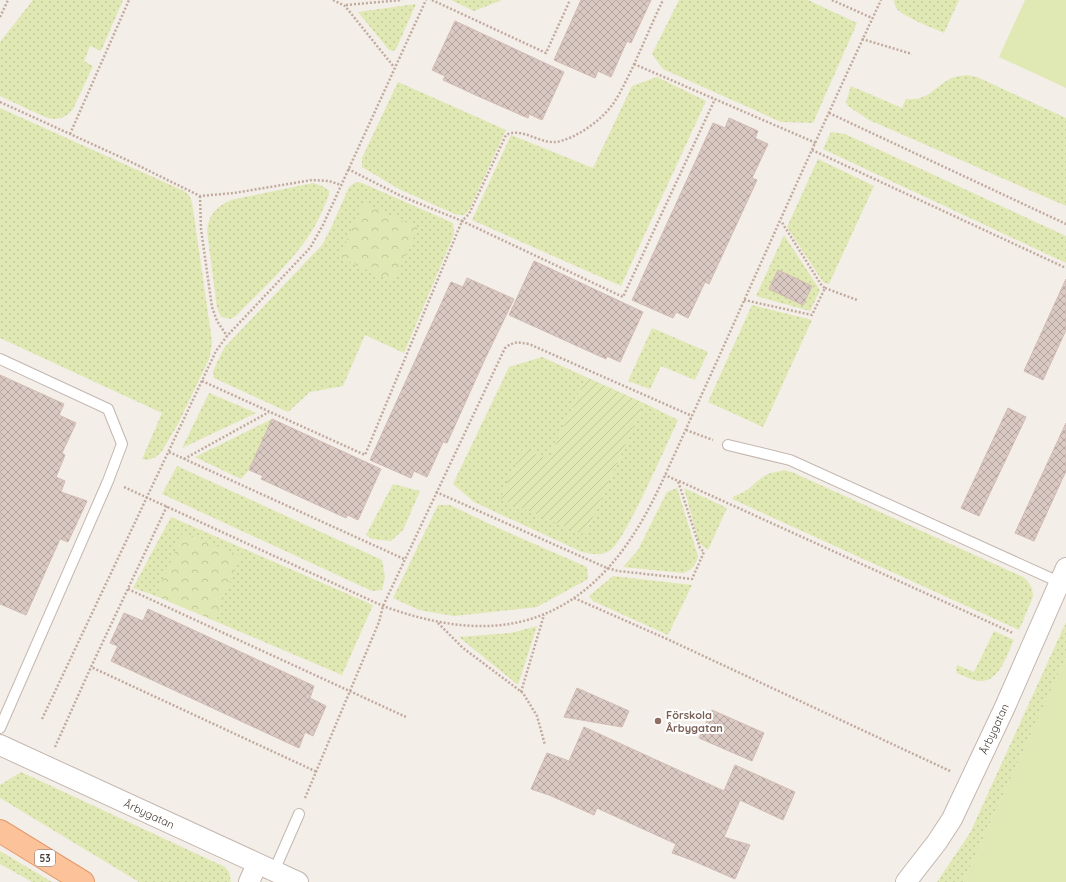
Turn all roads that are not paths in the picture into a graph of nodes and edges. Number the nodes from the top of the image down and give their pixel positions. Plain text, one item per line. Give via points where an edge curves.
1 (0, 359) edge
2 (728, 445) road end
3 (1063, 575) edge
4 (0, 728) edge
5 (0, 745) edge
6 (299, 814) road end
7 (0, 831) edge
8 (267, 872) edge
9 (83, 882) edge
10 (249, 882) edge
11 (298, 882) edge
12 (906, 882) edge

1 - 4 lane via 108,409 122,444
2 - 3 lane via 790,460
3 - 12 street, Årbygatan via 952,819
5 - 8 street, Årbygatan
6 - 8 lane
7 - 9 main road, 53
8 - 10 street
8 - 11 street, Årbygatan

